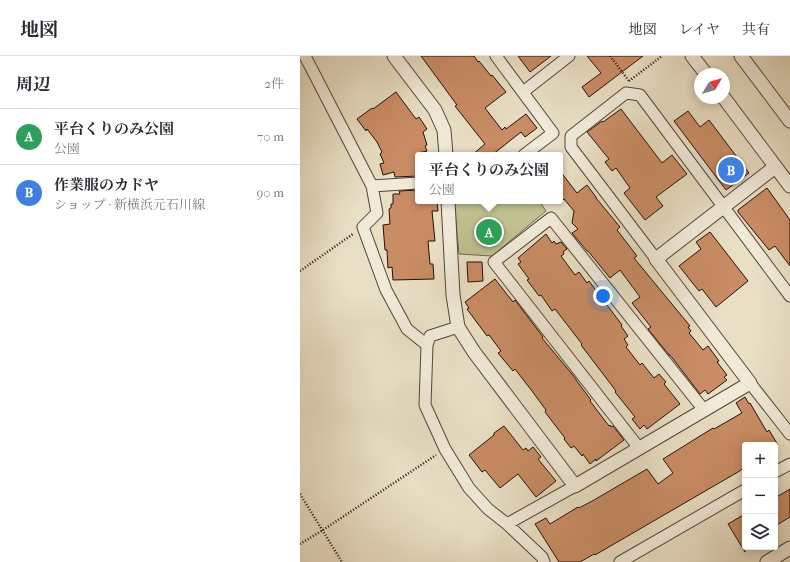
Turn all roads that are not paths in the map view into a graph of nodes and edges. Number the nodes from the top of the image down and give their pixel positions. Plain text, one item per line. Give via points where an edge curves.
1 (305, 56) edge
2 (394, 56) edge
3 (496, 56) edge
4 (569, 56) edge
5 (692, 56) edge
6 (741, 56) edge
7 (701, 68) edge
8 (523, 92) junction
9 (729, 104) edge
10 (790, 121) edge
11 (446, 152) edge
12 (528, 152) edge
13 (776, 167) junction
14 (415, 183) edge
15 (372, 186) junction
16 (790, 186) edge
17 (448, 204) edge
18 (723, 208) junction
19 (656, 259) junction
20 (790, 296) edge
21 (458, 327) junction
22 (427, 345) junction
23 (750, 383) junction
24 (704, 410) junction
25 (790, 434) edge
26 (639, 448) junction
27 (790, 464) edge
28 (778, 470) edge
29 (575, 486) junction
30 (742, 492) edge
31 (507, 524) junction
32 (790, 548) edge
33 (544, 562) edge
34 (620, 562) edge
35 (767, 562) edge

1 - 15 street
2 - 11 street via 435,110 444,130
3 - 8 street
4 - 8 street
5 - 7 street
6 - 10 street
8 - 12 street via 553,133
9 - 13 street
13 - 16 street
13 - 18 street
14 - 15 street
15 - 22 street via 377,213 363,226 386,290 407,328
17 - 21 street via 453,295
18 - 19 street
18 - 19 street via 640,95 626,93 571,136 571,147
18 - 20 street
19 - 23 street
21 - 22 street via 430,336
21 - 29 street
22 - 31 street via 425,405 445,449 468,488
23 - 24 street
23 - 25 street
24 - 26 street
24 - 26 street via 552,218 494,262
26 - 29 street
27 - 28 street
29 - 31 street
30 - 34 street
31 - 33 street via 542,557
32 - 35 street

